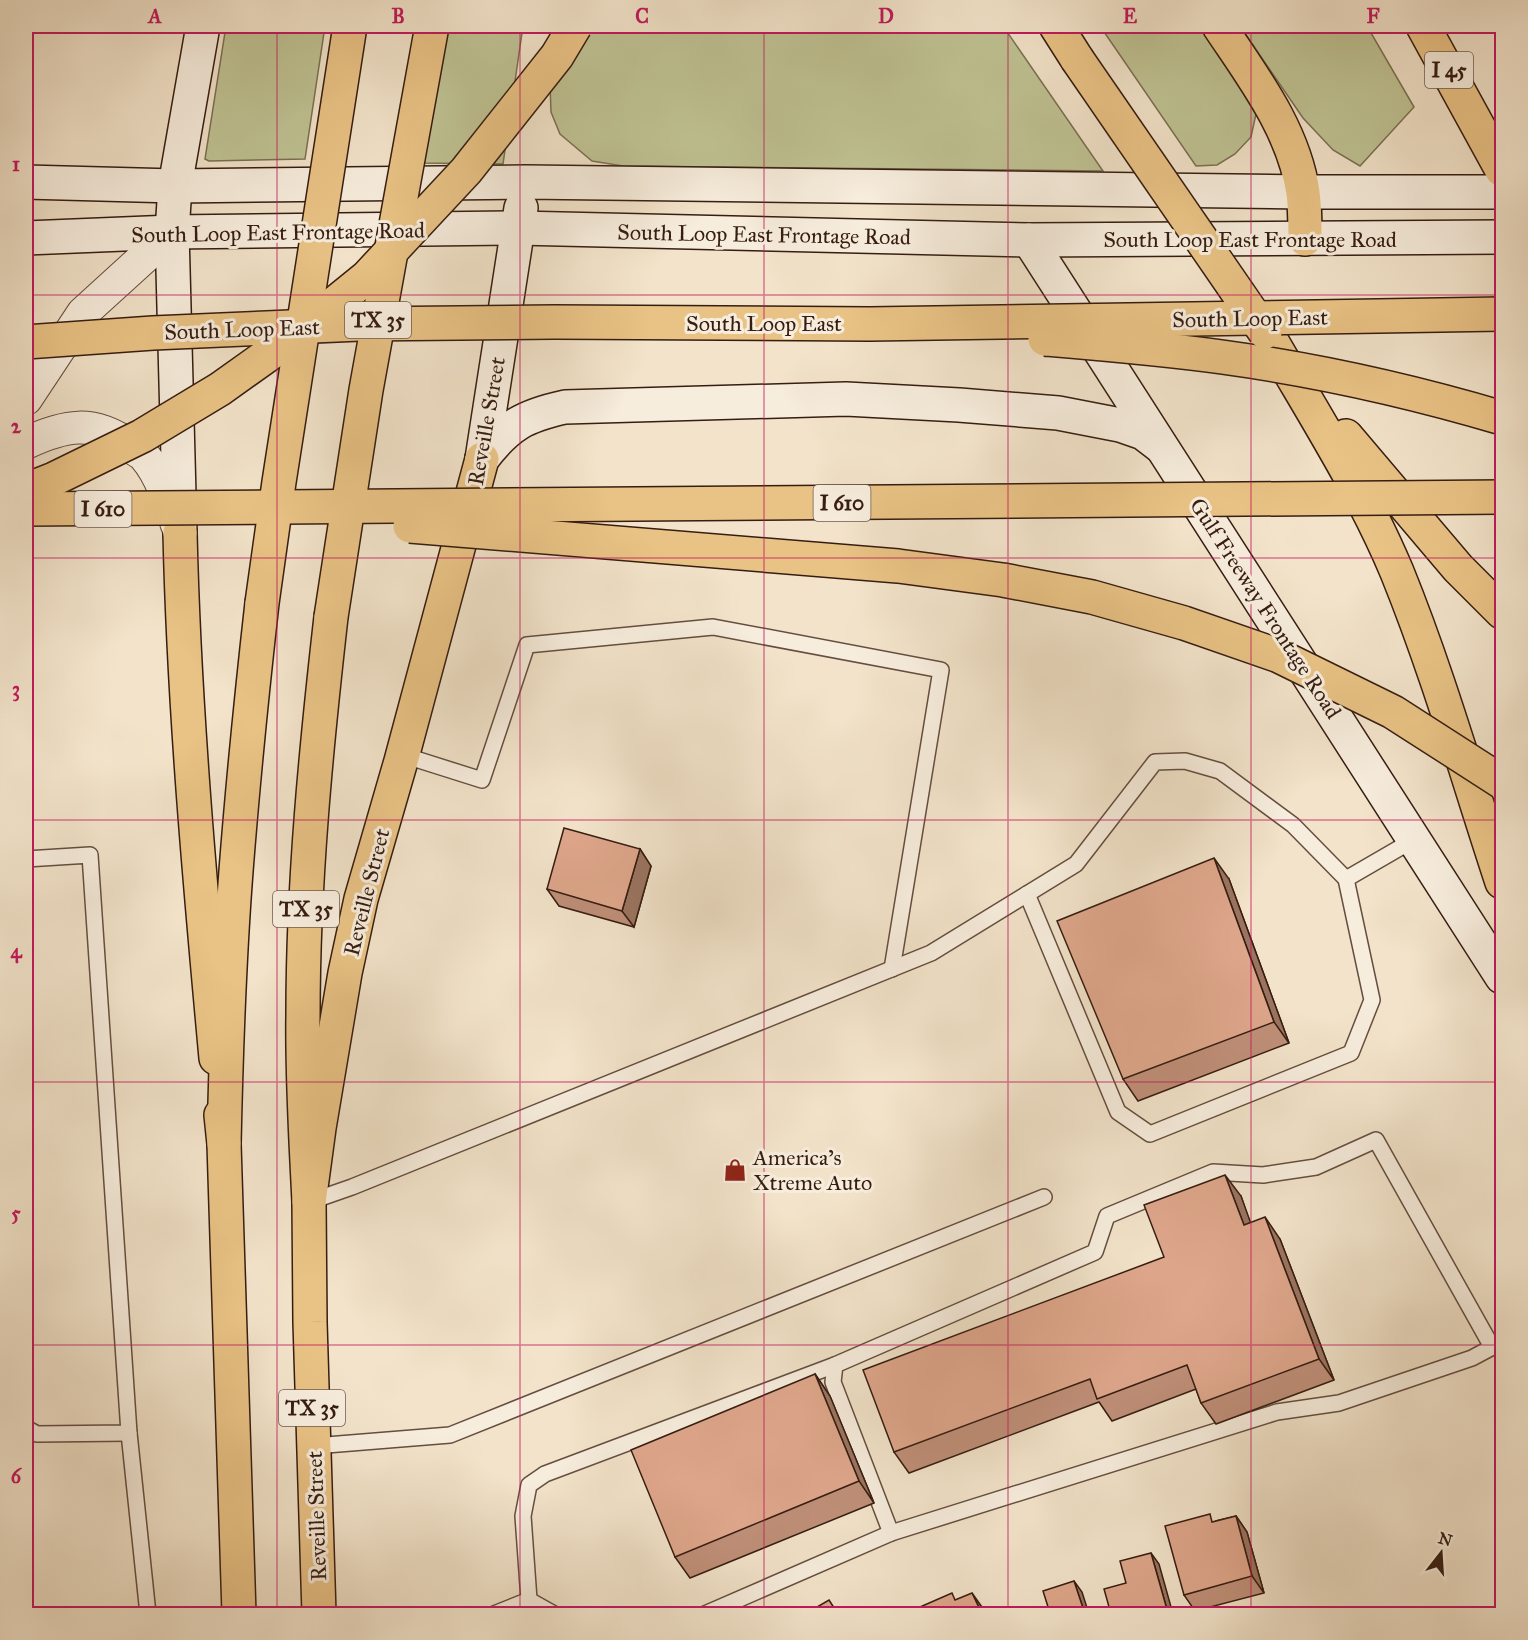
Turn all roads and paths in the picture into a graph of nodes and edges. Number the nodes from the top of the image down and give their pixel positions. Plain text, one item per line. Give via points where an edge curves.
1 (203, 26) edge
2 (350, 26) edge
3 (432, 26) edge
4 (575, 26) edge
5 (1056, 26) edge
6 (1219, 26) edge
7 (1423, 26) edge
8 (1503, 170) edge
9 (26, 182) edge
10 (526, 182) junction
11 (175, 186) junction
12 (1071, 189) junction
13 (1303, 192) junction
14 (1503, 192) edge
15 (518, 228) junction
16 (172, 232) junction
17 (1503, 237) edge
18 (26, 238) edge
19 (1305, 239) junction
20 (1029, 240) junction
21 (1503, 314) edge
22 (870, 324) junction
23 (1271, 340) junction
24 (26, 342) edge
25 (26, 399) edge
26 (1503, 418) edge
27 (26, 443) edge
28 (1164, 449) junction
29 (482, 459) junction
30 (26, 490) edge
31 (1503, 497) edge
32 (26, 509) edge
33 (181, 521) junction
34 (1503, 612) edge
35 (403, 755) junction
36 (1503, 782) edge
37 (1415, 839) junction
38 (26, 859) edge
39 (1346, 879) junction
40 (1503, 882) edge
41 (1027, 894) junction
42 (892, 969) junction
43 (1503, 977) edge
44 (224, 1144) junction
45 (1044, 1197) dead end
46 (309, 1202) junction
47 (1497, 1344) edge
48 (835, 1365) junction
49 (26, 1428) edge
50 (129, 1433) junction
51 (314, 1446) junction
52 (891, 1533) junction
53 (529, 1600) junction
54 (148, 1614) edge
55 (239, 1614) edge
56 (319, 1614) edge
57 (494, 1614) edge
58 (554, 1614) edge
59 (705, 1614) edge

1 - 11 main road
2 - 44 main road, bridge via 279,482 246,740 228,1007
3 - 46 main road, TX 35, bridge via 366,390 331,616 317,740 304,939
4 - 30 main road, bridge via 557,56 466,171 367,277 220,389 142,436
5 - 23 main road, bridge
6 - 13 main road via 1275,115
7 - 8 main road, I 45
9 - 11 main road, South Loop East Frontage Road
10 - 11 main road, South Loop East Frontage Road
10 - 12 main road, South Loop East Frontage Road
10 - 15 main road, Reveille Street
11 - 16 main road
12 - 13 main road, South Loop East Frontage Road
12 - 20 main road
13 - 14 main road, South Loop East Frontage Road
13 - 19 main road
15 - 16 main road, South Loop East Frontage Road
15 - 20 main road, South Loop East Frontage Road
15 - 29 main road, Reveille Street
16 - 18 main road, South Loop East Frontage Road
16 - 25 street via 83,313
16 - 33 main road
17 - 19 main road, South Loop East Frontage Road
19 - 20 main road, South Loop East Frontage Road
20 - 28 main road, Gulf Freeway Frontage Road
21 - 22 main road, South Loop East, bridge
22 - 24 main road, South Loop East, bridge via 360,324
22 - 26 main road, bridge via 1221,357 1341,377
23 - 34 main road via 1358,452 1458,567
23 - 40 main road via 1359,491 1397,572
27 - 33 street via 50,432 84,427 115,435 145,457
28 - 29 main road via 1143,433 1120,425 1058,414 846,399 565,406 517,423
28 - 37 main road, Gulf Freeway Frontage Road
29 - 35 main road, Reveille Street
31 - 33 main road, I 610, bridge
32 - 33 main road, I 610, bridge
33 - 36 main road, bridge via 898,566 1092,597 1280,656 1393,712
33 - 44 main road via 182,611 201,891
35 - 42 lane via 482,780 526,645 713,627 940,670
35 - 46 main road, Reveille Street via 345,973
37 - 39 lane
37 - 43 main road, Gulf Freeway Frontage Road
38 - 50 lane via 90,855
39 - 41 lane via 1293,825 1220,771 1185,761 1155,762 1076,864
39 - 41 lane via 1372,1000 1351,1053 1150,1134 1118,1112
41 - 42 lane via 931,953
42 - 46 lane
44 - 55 main road
45 - 51 lane via 450,1435
46 - 51 main road, Reveille Street / TX 35
47 - 48 lane via 1376,1140 1316,1167 1263,1175 1213,1172 1107,1216 1095,1252
47 - 52 lane via 1472,1358 1340,1403 1277,1412
48 - 52 lane via 833,1382
48 - 53 lane via 545,1474 530,1485 523,1516
49 - 50 lane via 37,1434
50 - 54 lane
51 - 56 main road, Reveille Street / TX 35
52 - 59 lane
53 - 57 lane
53 - 58 lane

